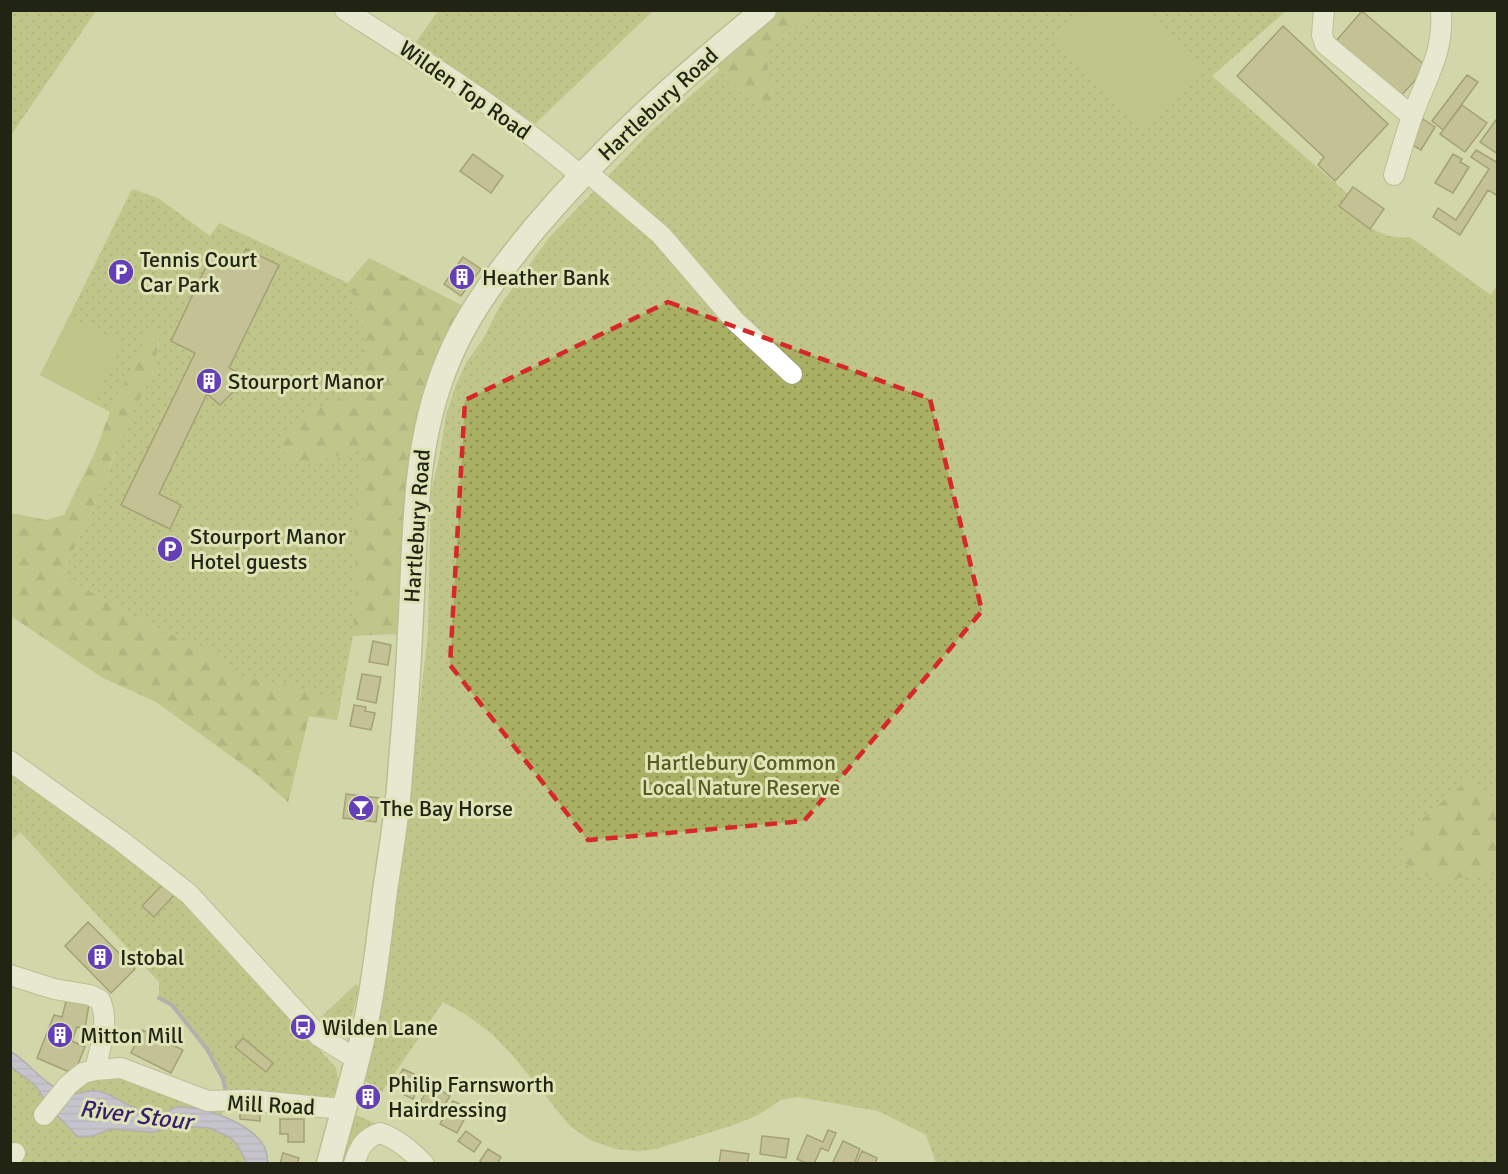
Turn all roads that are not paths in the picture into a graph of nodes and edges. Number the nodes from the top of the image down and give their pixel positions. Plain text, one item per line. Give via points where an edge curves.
1 (345, 10) edge
2 (764, 10) edge
3 (1324, 10) edge
4 (1442, 10) edge
5 (1412, 116) junction
6 (583, 173) junction
7 (1394, 174) dead end
8 (792, 374) dead end
9 (10, 762) edge
10 (10, 975) edge
11 (356, 1059) junction
12 (94, 1070) junction
13 (343, 1109) junction
14 (44, 1115) dead end
15 (329, 1164) edge
16 (354, 1164) edge
17 (424, 1164) edge

1 - 6 street, Wilden Top Road via 429,63
2 - 6 main road, Hartlebury Road via 643,114
3 - 5 street via 1325,44
4 - 5 street via 1440,46
5 - 7 street
6 - 8 street, Wilden Top Road via 661,235 735,321
6 - 11 main road, Hartlebury Road via 509,260 473,311 434,397 422,444 417,490 399,793 369,1008
9 - 11 street via 189,894 319,1036
10 - 12 street via 100,1000 105,1027
11 - 13 main road, Hartlebury Road
12 - 13 street, Mill Road via 121,1068 208,1101 247,1100
12 - 14 street, Mill Road via 68,1085
13 - 15 main road, Hartlebury Road
16 - 17 street via 366,1139 380,1133 408,1148

